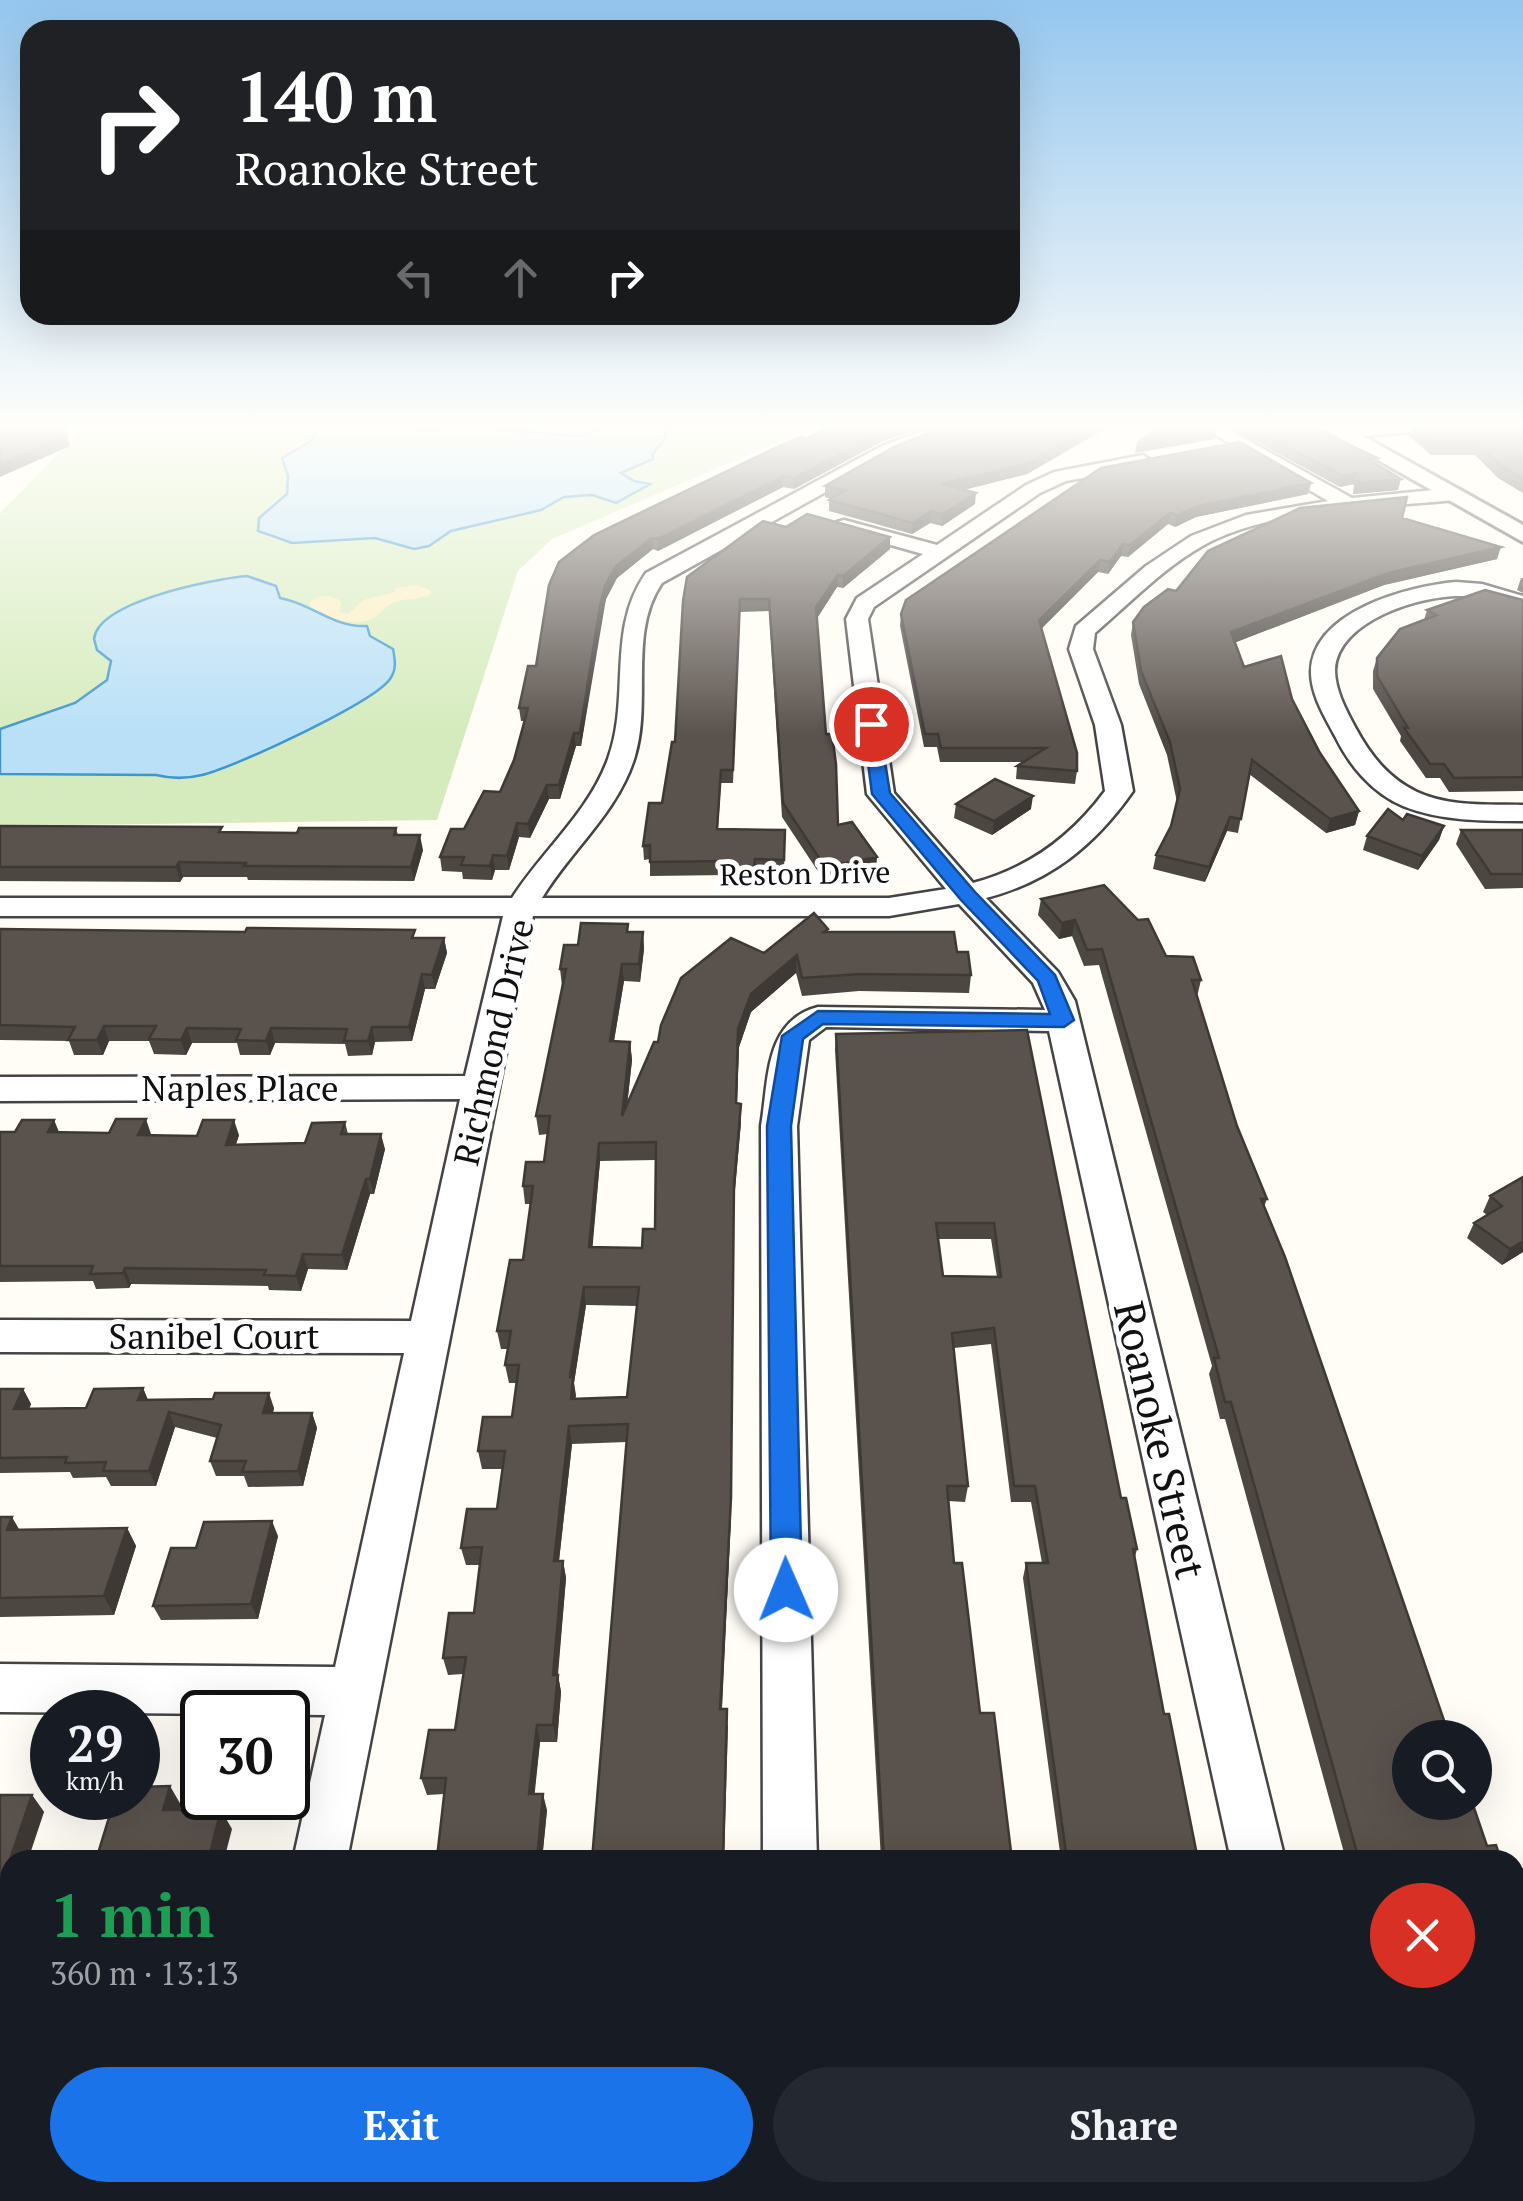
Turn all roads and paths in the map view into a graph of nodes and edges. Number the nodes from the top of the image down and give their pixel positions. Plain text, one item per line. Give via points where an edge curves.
1 (742, 530) edge
2 (859, 530) edge
3 (973, 530) edge
4 (1219, 530) edge
5 (940, 552) junction
6 (1523, 604) edge
7 (1523, 813) edge
8 (968, 896) junction
9 (0, 906) edge
10 (522, 907) junction
11 (1064, 1020) junction
12 (480, 1087) junction
13 (0, 1090) edge
14 (0, 1336) edge
15 (429, 1337) junction
16 (0, 1688) edge
17 (355, 1691) junction
18 (322, 1850) edge
19 (790, 1850) edge
20 (1256, 1850) edge

1 - 10 street, Richmond Drive via 645,588 636,612 628,738 604,798
2 - 5 street
3 - 5 street, Roanoke Street
4 - 8 street, Reston Drive via 1196,541 1084,631 1082,649 1108,725 1120,791 1107,810 1049,865
5 - 8 street, Roanoke Street via 865,603 857,619 881,794
6 - 7 street via 1455,588 1405,597 1349,626 1326,658 1324,688 1350,744 1378,781 1402,798 1457,813
8 - 10 street, Reston Drive via 889,906
8 - 11 street, Roanoke Street via 1047,979
9 - 10 street, Reston Drive
10 - 12 street, Richmond Drive
11 - 19 street via 818,1017 793,1036 779,1126
11 - 20 street, Roanoke Street
12 - 13 street, Naples Place
12 - 15 street, Richmond Drive
14 - 15 street, Sanibel Court
15 - 17 street, Richmond Drive
16 - 17 street
17 - 18 street, Richmond Drive

